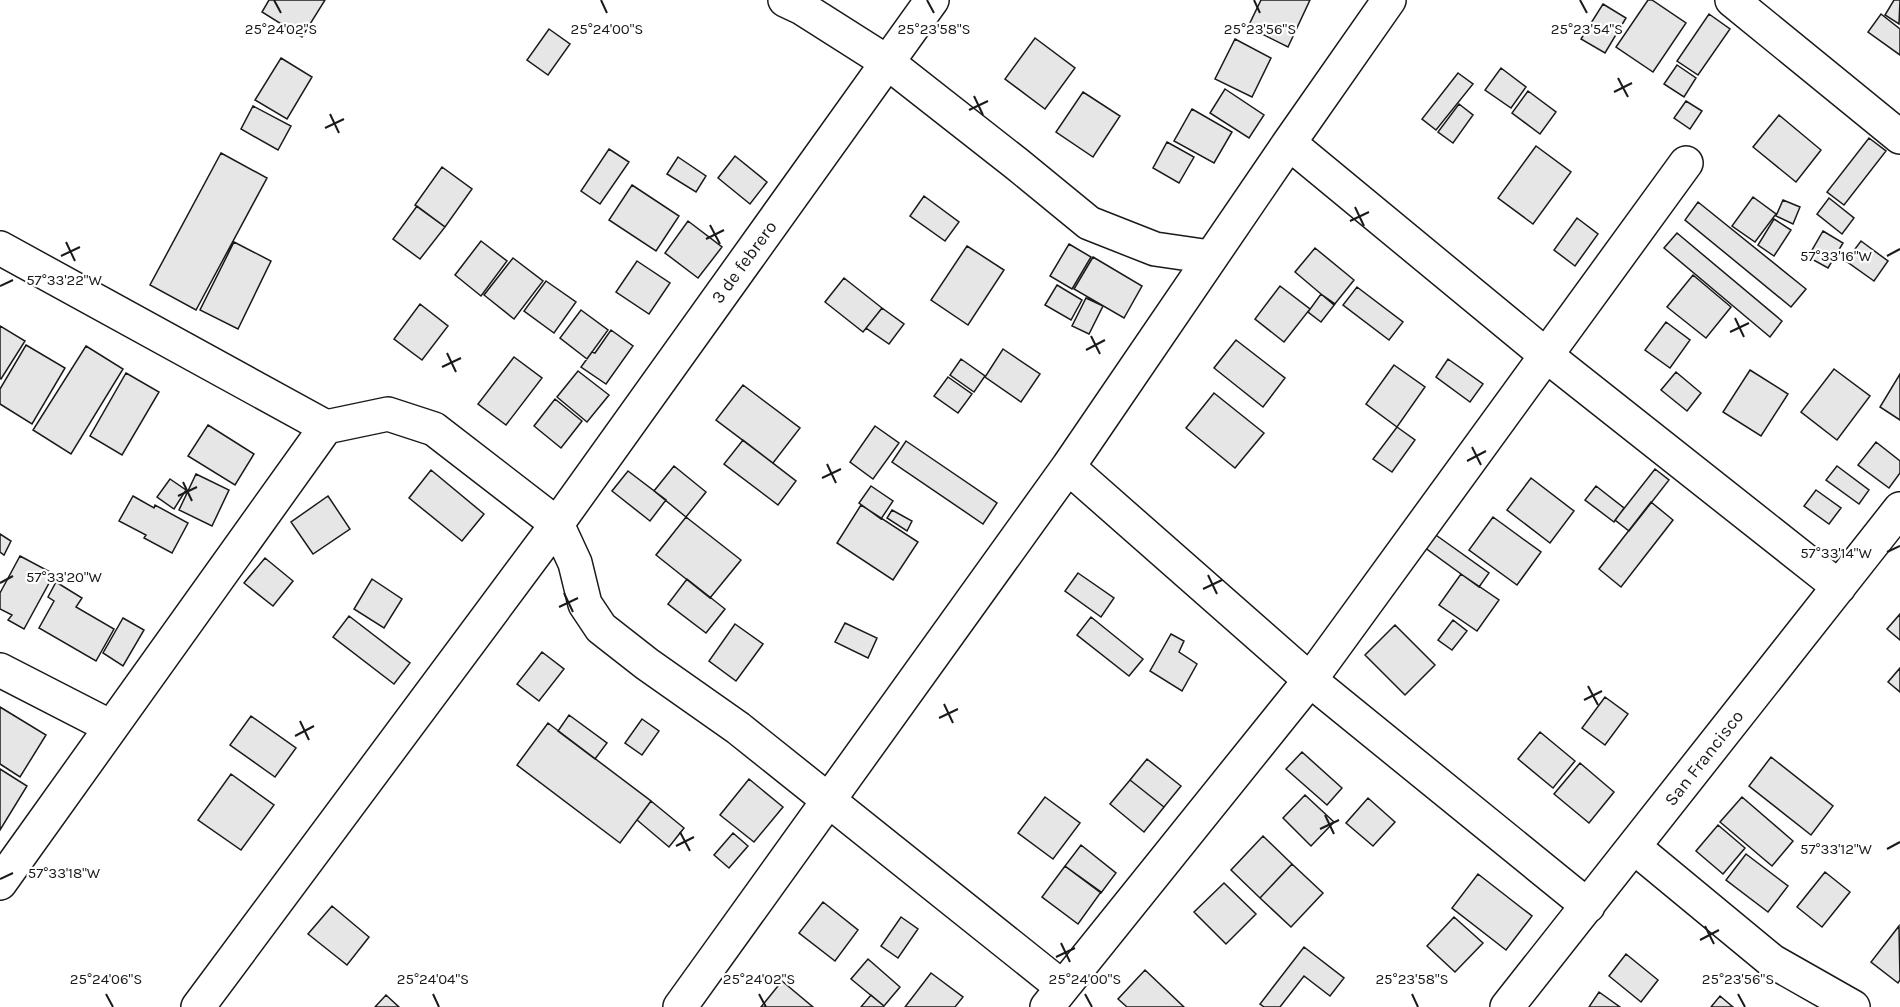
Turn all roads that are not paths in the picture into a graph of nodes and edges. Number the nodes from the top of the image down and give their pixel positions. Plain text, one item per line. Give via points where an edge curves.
1 (786, 0) edge
2 (932, 0) edge
3 (1389, 0) edge
4 (1732, 0) edge
5 (887, 62) junction
6 (1900, 137) edge
7 (1289, 142) junction
8 (1686, 163) dead end
9 (0, 248) edge
10 (1210, 257) junction
11 (1547, 356) junction
12 (326, 428) junction
13 (1068, 466) junction
14 (1900, 509) edge
15 (556, 524) junction
16 (1839, 587) junction
17 (0, 670) edge
18 (1310, 680) junction
19 (111, 728) junction
20 (829, 800) junction
21 (1634, 847) junction
22 (0, 883) edge
23 (1588, 906) junction
24 (1054, 997) edge
25 (198, 1007) edge
26 (680, 1007) edge
27 (1507, 1007) edge
28 (1853, 1007) edge

1 - 5 street
2 - 5 street, 3 de febrero
3 - 7 street
4 - 6 street
5 - 10 street via 1089,223 1155,249
5 - 15 street, 3 de febrero
7 - 10 street
7 - 11 street
8 - 11 street
9 - 12 street
10 - 13 street
11 - 16 street
11 - 18 street
12 - 15 street via 388,414 434,429
12 - 19 street
13 - 18 street
13 - 20 street
14 - 16 street, San Francisco
15 - 20 street via 574,563 585,604 601,628
15 - 25 street, 3 de febrero
16 - 21 street, San Francisco
17 - 19 street
18 - 23 street
18 - 24 street
19 - 22 street
20 - 24 street
20 - 26 street
21 - 23 street, San Francisco
21 - 28 street via 1772,961
23 - 27 street, San Francisco

